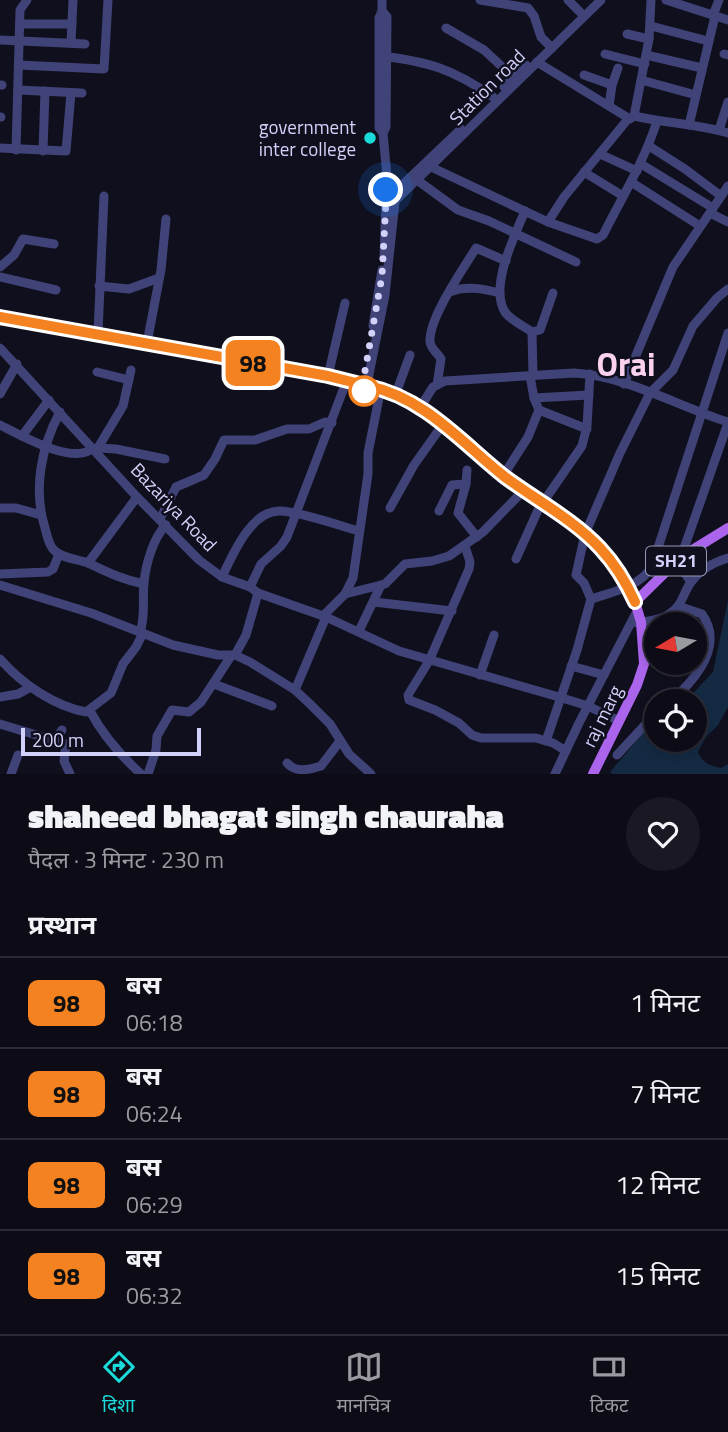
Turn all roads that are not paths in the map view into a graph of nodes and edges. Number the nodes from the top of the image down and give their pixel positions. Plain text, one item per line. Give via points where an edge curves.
1 (27, 0) edge
2 (73, 0) edge
3 (108, 0) edge
4 (382, 0) edge
5 (480, 0) edge
6 (568, 0) edge
7 (592, 0) edge
8 (601, 0) edge
9 (651, 0) edge
10 (666, 0) edge
11 (719, 0) edge
12 (516, 2) edge
13 (580, 12) junction
14 (714, 16) junction
15 (728, 20) edge
16 (20, 24) junction
17 (72, 24) junction
18 (651, 26) junction
19 (446, 28) dead end
20 (627, 34) dead end
21 (649, 39) junction
22 (0, 40) edge
23 (20, 40) junction
24 (708, 41) junction
25 (71, 43) junction
26 (85, 44) dead end
27 (550, 46) junction
28 (605, 54) dead end
29 (384, 56) junction
30 (645, 59) junction
31 (537, 62) junction
32 (19, 65) junction
33 (618, 68) dead end
34 (702, 68) junction
35 (584, 75) dead end
36 (513, 77) junction
37 (642, 79) junction
38 (612, 85) junction
39 (18, 90) junction
40 (45, 91) junction
41 (71, 93) junction
42 (82, 93) dead end
43 (696, 95) junction
44 (493, 97) junction
45 (728, 102) edge
46 (608, 106) junction
47 (631, 117) junction
48 (657, 121) junction
49 (689, 125) junction
50 (723, 131) edge
51 (649, 146) junction
52 (0, 148) edge
53 (16, 150) junction
54 (43, 151) junction
55 (600, 153) junction
56 (431, 167) junction
57 (638, 168) junction
58 (584, 172) junction
59 (417, 180) junction
60 (631, 182) junction
61 (728, 186) edge
62 (104, 196) dead end
63 (393, 196) junction
64 (623, 196) junction
65 (721, 196) junction
66 (712, 210) junction
67 (525, 211) junction
68 (166, 219) dead end
69 (548, 222) junction
70 (728, 222) edge
71 (700, 226) junction
72 (515, 234) junction
73 (54, 244) dead end
74 (506, 261) junction
75 (576, 262) dead end
76 (1, 264) edge
77 (0, 277) edge
78 (159, 278) junction
79 (99, 286) junction
80 (728, 289) edge
81 (55, 290) dead end
82 (449, 293) junction
83 (500, 293) junction
84 (553, 293) dead end
85 (345, 303) dead end
86 (0, 320) edge
87 (532, 332) junction
88 (98, 333) junction
89 (728, 333) edge
90 (147, 343) junction
91 (0, 348) edge
92 (410, 355) dead end
93 (17, 364) junction
94 (97, 372) dead end
95 (590, 374) junction
96 (532, 375) junction
97 (328, 376) junction
98 (345, 384) junction
99 (624, 384) junction
100 (436, 385) junction
101 (364, 386) junction
102 (380, 393) junction
103 (396, 393) junction
104 (650, 393) junction
105 (0, 394) edge
106 (589, 395) junction
107 (534, 398) junction
108 (49, 400) junction
109 (419, 408) junction
110 (539, 410) junction
111 (60, 412) junction
112 (702, 413) junction
113 (332, 423) junction
114 (728, 423) edge
115 (0, 425) edge
116 (441, 427) junction
117 (587, 429) junction
118 (22, 436) junction
119 (45, 446) junction
120 (96, 449) junction
121 (473, 453) junction
122 (165, 459) dead end
123 (467, 470) dead end
124 (503, 477) junction
125 (466, 484) junction
126 (522, 492) junction
127 (136, 497) junction
128 (541, 506) junction
129 (0, 508) edge
130 (390, 508) dead end
131 (439, 511) dead end
132 (295, 514) junction
133 (41, 515) junction
134 (163, 522) junction
135 (728, 528) edge
136 (359, 531) junction
137 (477, 537) junction
138 (584, 537) junction
139 (466, 546) junction
140 (59, 554) junction
141 (728, 558) edge
142 (516, 559) dead end
143 (679, 559) junction
144 (88, 564) junction
145 (0, 574) edge
146 (222, 577) junction
147 (691, 582) junction
148 (144, 584) junction
149 (0, 585) edge
150 (381, 586) junction
151 (626, 586) junction
152 (254, 590) junction
153 (345, 594) junction
154 (591, 599) junction
155 (374, 602) junction
156 (678, 606) junction
157 (452, 611) junction
158 (636, 614) junction
159 (325, 616) junction
160 (359, 631) junction
161 (141, 633) junction
162 (494, 635) dead end
163 (643, 648) joint
164 (233, 655) junction
165 (0, 659) edge
166 (429, 661) junction
167 (571, 666) junction
168 (642, 674) junction
169 (480, 675) junction
170 (604, 675) junction
171 (214, 684) junction
172 (31, 687) junction
173 (683, 689) edge
174 (295, 690) junction
175 (0, 697) edge
176 (559, 697) junction
177 (272, 706) dead end
178 (588, 706) junction
179 (90, 711) junction
180 (619, 721) junction
181 (0, 724) edge
182 (644, 726) edge
183 (62, 730) dead end
184 (54, 741) junction
185 (340, 741) junction
186 (546, 741) junction
187 (566, 751) junction
188 (18, 755) dead end
189 (617, 755) dead end
190 (324, 761) junction
191 (287, 763) dead end
192 (11, 774) edge
193 (70, 774) edge
194 (141, 774) edge
195 (148, 774) edge
196 (324, 774) edge
197 (371, 774) edge
198 (555, 774) edge
199 (593, 774) edge

1 - 16 street via 20,8
2 - 17 street
3 - 32 street via 104,69
4 - 29 street via 387,17
5 - 12 street
6 - 13 street
7 - 13 street, Station road
8 - 27 street, Station road
9 - 18 street
10 - 14 street
11 - 14 street
12 - 27 street via 531,10 538,33
13 - 27 street, Station road
14 - 15 street
14 - 24 street
16 - 17 street
16 - 23 street
17 - 25 street
18 - 21 street
18 - 24 street
19 - 36 street via 484,50
20 - 21 street
21 - 30 street
22 - 23 street
23 - 25 street
23 - 32 street
24 - 34 street
25 - 26 street
27 - 31 street, Station road
27 - 36 street, Station road
28 - 30 street
29 - 44 street via 444,68
29 - 63 street via 383,133
30 - 34 street
30 - 37 street
31 - 46 street
31 - 56 street, Station road
32 - 39 street
33 - 38 street
34 - 43 street
35 - 38 street
36 - 44 street, Station road
37 - 43 street
37 - 47 street
38 - 46 street
39 - 40 street
39 - 53 street
40 - 41 street
40 - 54 street
41 - 42 street
41 - 54 street via 67,149
43 - 49 street
44 - 63 street, Station road
45 - 50 street
46 - 47 street
47 - 48 street
47 - 55 street
48 - 49 street
48 - 51 street
49 - 50 street
51 - 57 street
51 - 65 street
52 - 53 street
53 - 54 street
55 - 57 street
55 - 58 street
56 - 59 street, Station road
56 - 67 street
57 - 60 street
57 - 66 street
58 - 64 street
58 - 69 street
59 - 63 street, Station road
59 - 72 street via 458,211
60 - 64 street
60 - 71 street
61 - 65 street
62 - 79 street
63 - 101 street
64 - 69 street via 600,238
65 - 66 street
66 - 70 street
66 - 71 street
67 - 69 street
67 - 72 street
68 - 78 street
71 - 99 street via 673,267
72 - 74 street
72 - 75 street
73 - 76 street via 23,239
74 - 82 street via 476,248
74 - 83 street
77 - 81 street
78 - 79 street via 129,289
78 - 90 street
79 - 88 street
80 - 104 street via 693,326 673,370
82 - 83 street via 459,288
82 - 100 street via 430,340 441,359
83 - 87 street via 505,312
84 - 87 street via 540,330
85 - 97 street
86 - 88 main road, SH21
86 - 98 main road
87 - 96 street
88 - 90 main road, SH21
89 - 112 street
90 - 97 main road, SH21
91 - 93 street, Bazariya Road
92 - 103 street
93 - 105 street
93 - 108 street, Bazariya Road
94 - 120 street via 130,375 123,405
95 - 96 street
95 - 99 street
95 - 106 street
96 - 100 street
96 - 107 street
97 - 101 main road, SH21
98 - 101 main road
98 - 113 street
99 - 104 street
100 - 109 street
101 - 102 main road, SH21
101 - 103 main road, SH21
102 - 109 main road, SH21
102 - 136 street
103 - 109 main road, SH21
104 - 112 street
104 - 138 street
106 - 107 street
106 - 117 street
107 - 110 street
108 - 111 street, Bazariya Road
108 - 118 street
109 - 116 main road, SH21
109 - 121 main road, SH21
110 - 117 street
110 - 124 street
111 - 119 street
111 - 120 street, Bazariya Road
112 - 114 street
112 - 151 street via 652,566 644,577
113 - 132 street
113 - 134 street via 287,429 255,440 224,440 204,475 176,487
114 - 143 street
115 - 118 street
116 - 121 main road, SH21
116 - 130 street
117 - 128 street via 582,446
118 - 119 street
119 - 120 street via 80,455
119 - 133 street
120 - 122 street
120 - 127 street, Bazariya Road
121 - 124 main road, SH21
123 - 125 street
124 - 126 main road, SH21
125 - 131 street via 452,485
125 - 137 street via 458,513
126 - 128 main road, SH21
126 - 137 street
127 - 134 street, Bazariya Road
127 - 144 street
128 - 138 main road, SH21
128 - 142 street
129 - 133 street
132 - 136 street
132 - 146 street via 275,512 250,527
132 - 152 street via 285,542 261,564
133 - 140 street via 53,550
134 - 146 street, Bazariya Road
134 - 148 street
135 - 143 main road, SH21
136 - 153 street via 353,578
137 - 139 street
138 - 151 main road, SH21
138 - 154 street via 576,575
139 - 150 street via 442,559 405,564
139 - 157 street via 470,569
140 - 144 street
140 - 145 street via 48,572
141 - 147 street
143 - 147 street
143 - 158 main road, SH21
144 - 148 street
146 - 152 street, Bazariya Road
147 - 156 street
148 - 161 street
149 - 161 street
150 - 153 street
150 - 155 street
151 - 154 street
151 - 158 main road, SH21
152 - 159 street, Bazariya Road
152 - 164 street via 246,635
153 - 159 street
154 - 167 street
155 - 157 street
155 - 160 street
156 - 158 street via 669,615
156 - 173 street via 702,614 709,630 704,665
157 - 166 street
158 - 163 main road
158 - 168 main road
158 - 170 street
159 - 160 street, Bazariya Road
159 - 174 street
160 - 166 street, Bazariya Road
161 - 164 street via 173,645
161 - 179 street via 111,693
162 - 169 street
163 - 168 main road
164 - 171 street
164 - 174 street
165 - 172 street
166 - 169 street, Bazariya Road
166 - 186 street via 408,695 411,702 435,710 481,738
167 - 170 street
167 - 176 street
168 - 180 main road, raj marg
169 - 176 street, Bazariya Road
170 - 178 street
171 - 177 street
171 - 195 street via 190,712 172,710 157,736
172 - 175 street
172 - 179 street via 55,701
174 - 185 street via 330,724
176 - 178 street, Bazariya Road
176 - 186 street
178 - 180 street, Bazariya Road
178 - 187 street
179 - 194 street via 108,741
180 - 199 main road, raj marg
181 - 184 street
182 - 189 street
183 - 184 street
184 - 193 street via 66,744 64,761
185 - 190 street
185 - 197 street
186 - 187 street
187 - 198 street
188 - 192 street
190 - 191 street via 321,766 299,770
190 - 196 street

